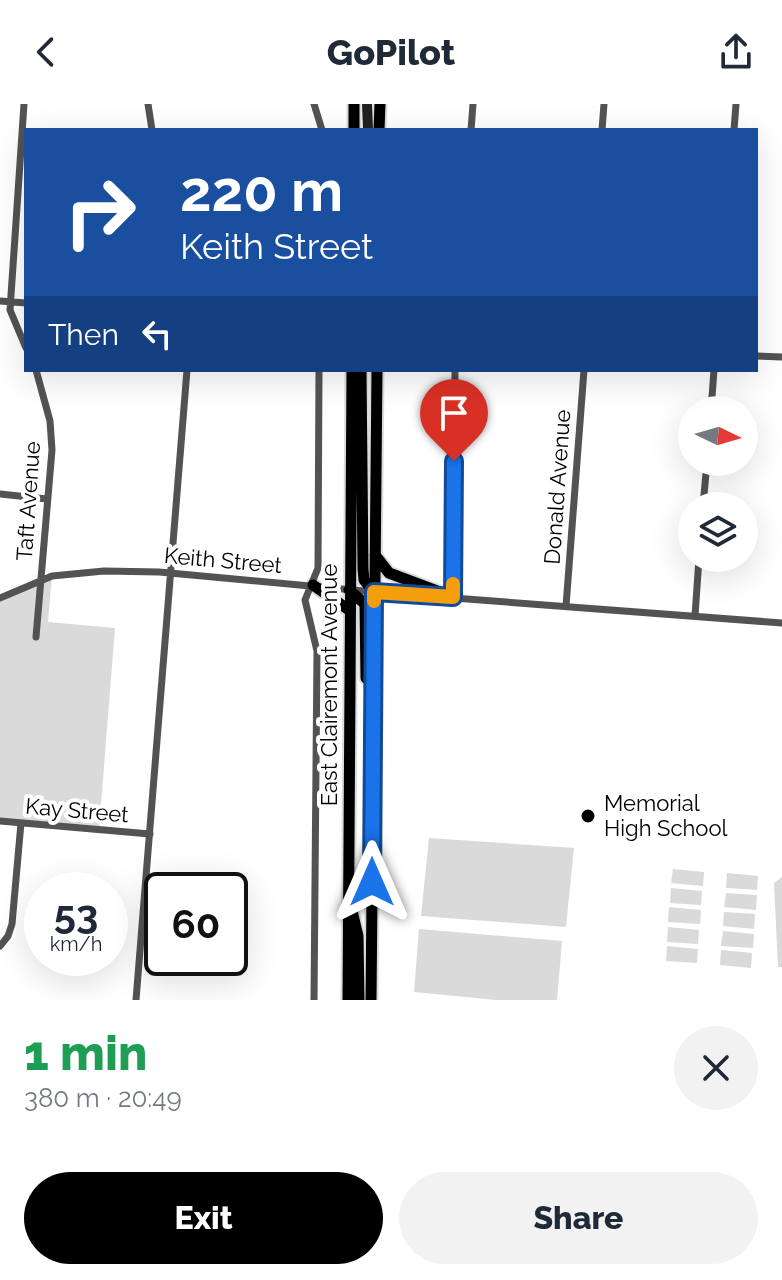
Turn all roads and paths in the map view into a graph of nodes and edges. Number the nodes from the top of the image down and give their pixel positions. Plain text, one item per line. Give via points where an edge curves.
1 (24, 104) edge
2 (148, 104) edge
3 (314, 104) edge
4 (367, 104) edge
5 (380, 104) edge
6 (473, 104) edge
7 (604, 104) edge
8 (736, 104) edge
9 (354, 106) edge
10 (152, 128) edge
11 (321, 128) edge
12 (354, 128) edge
13 (368, 128) edge
14 (379, 128) edge
15 (471, 128) edge
16 (602, 128) edge
17 (734, 128) edge
18 (0, 301) edge
19 (10, 302) junction
20 (24, 303) edge
21 (24, 344) edge
22 (758, 356) edge
23 (782, 357) edge
24 (37, 372) edge
25 (187, 372) edge
26 (319, 372) edge
27 (352, 372) edge
28 (361, 372) edge
29 (377, 372) edge
30 (455, 372) edge
31 (584, 372) edge
32 (714, 372) edge
33 (712, 396) edge
34 (0, 494) edge
35 (47, 499) junction
36 (374, 554) junction
37 (698, 572) edge
38 (171, 573) junction
39 (41, 579) junction
40 (313, 585) junction
41 (349, 590) junction
42 (374, 592) junction
43 (453, 597) junction
44 (0, 598) edge
45 (566, 606) junction
46 (349, 610) junction
47 (695, 616) junction
48 (782, 623) edge
49 (36, 637) dead end
50 (373, 736) junction
51 (0, 821) edge
52 (21, 823) junction
53 (150, 834) junction
54 (348, 895) junction
55 (1, 945) edge
56 (136, 1000) edge
57 (314, 1000) edge
58 (348, 1000) edge
59 (359, 1000) edge
60 (371, 1000) edge

1 - 19 street
2 - 10 street
3 - 11 street
4 - 13 street
5 - 14 main road
6 - 15 street
7 - 16 street
8 - 17 street
9 - 12 main road
18 - 19 street
19 - 20 street
19 - 21 street
22 - 23 street
24 - 35 street, Taft Avenue via 50,421
25 - 38 street
26 - 40 street via 318,568
27 - 41 main road, East Clairemont Avenue
28 - 42 main road via 363,569
29 - 36 main road, East Clairemont Avenue
30 - 43 street
31 - 45 street, Donald Avenue
32 - 33 street
34 - 35 street
35 - 39 street, Taft Avenue
36 - 42 main road, East Clairemont Avenue
36 - 43 main road via 389,573
37 - 47 street
38 - 39 street, Keith Street via 104,571
38 - 40 street, Keith Street
38 - 53 street
39 - 44 street, Keith Street
39 - 49 street, Taft Avenue
40 - 41 street, Keith Street
40 - 46 main road
40 - 57 street via 305,600 317,651
41 - 42 street, Keith Street
41 - 46 main road, East Clairemont Avenue
41 - 50 main road via 365,604 367,704
42 - 43 street, Keith Street
42 - 50 main road, East Clairemont Avenue
43 - 45 street, Keith Street
45 - 47 street, Keith Street
46 - 54 main road, East Clairemont Avenue
47 - 48 street, Keith Street
50 - 60 main road, East Clairemont Avenue
51 - 52 street, Kay Street
52 - 53 street, Kay Street
52 - 55 street via 12,924
53 - 56 street
54 - 58 main road, East Clairemont Avenue
54 - 59 main road via 358,936

